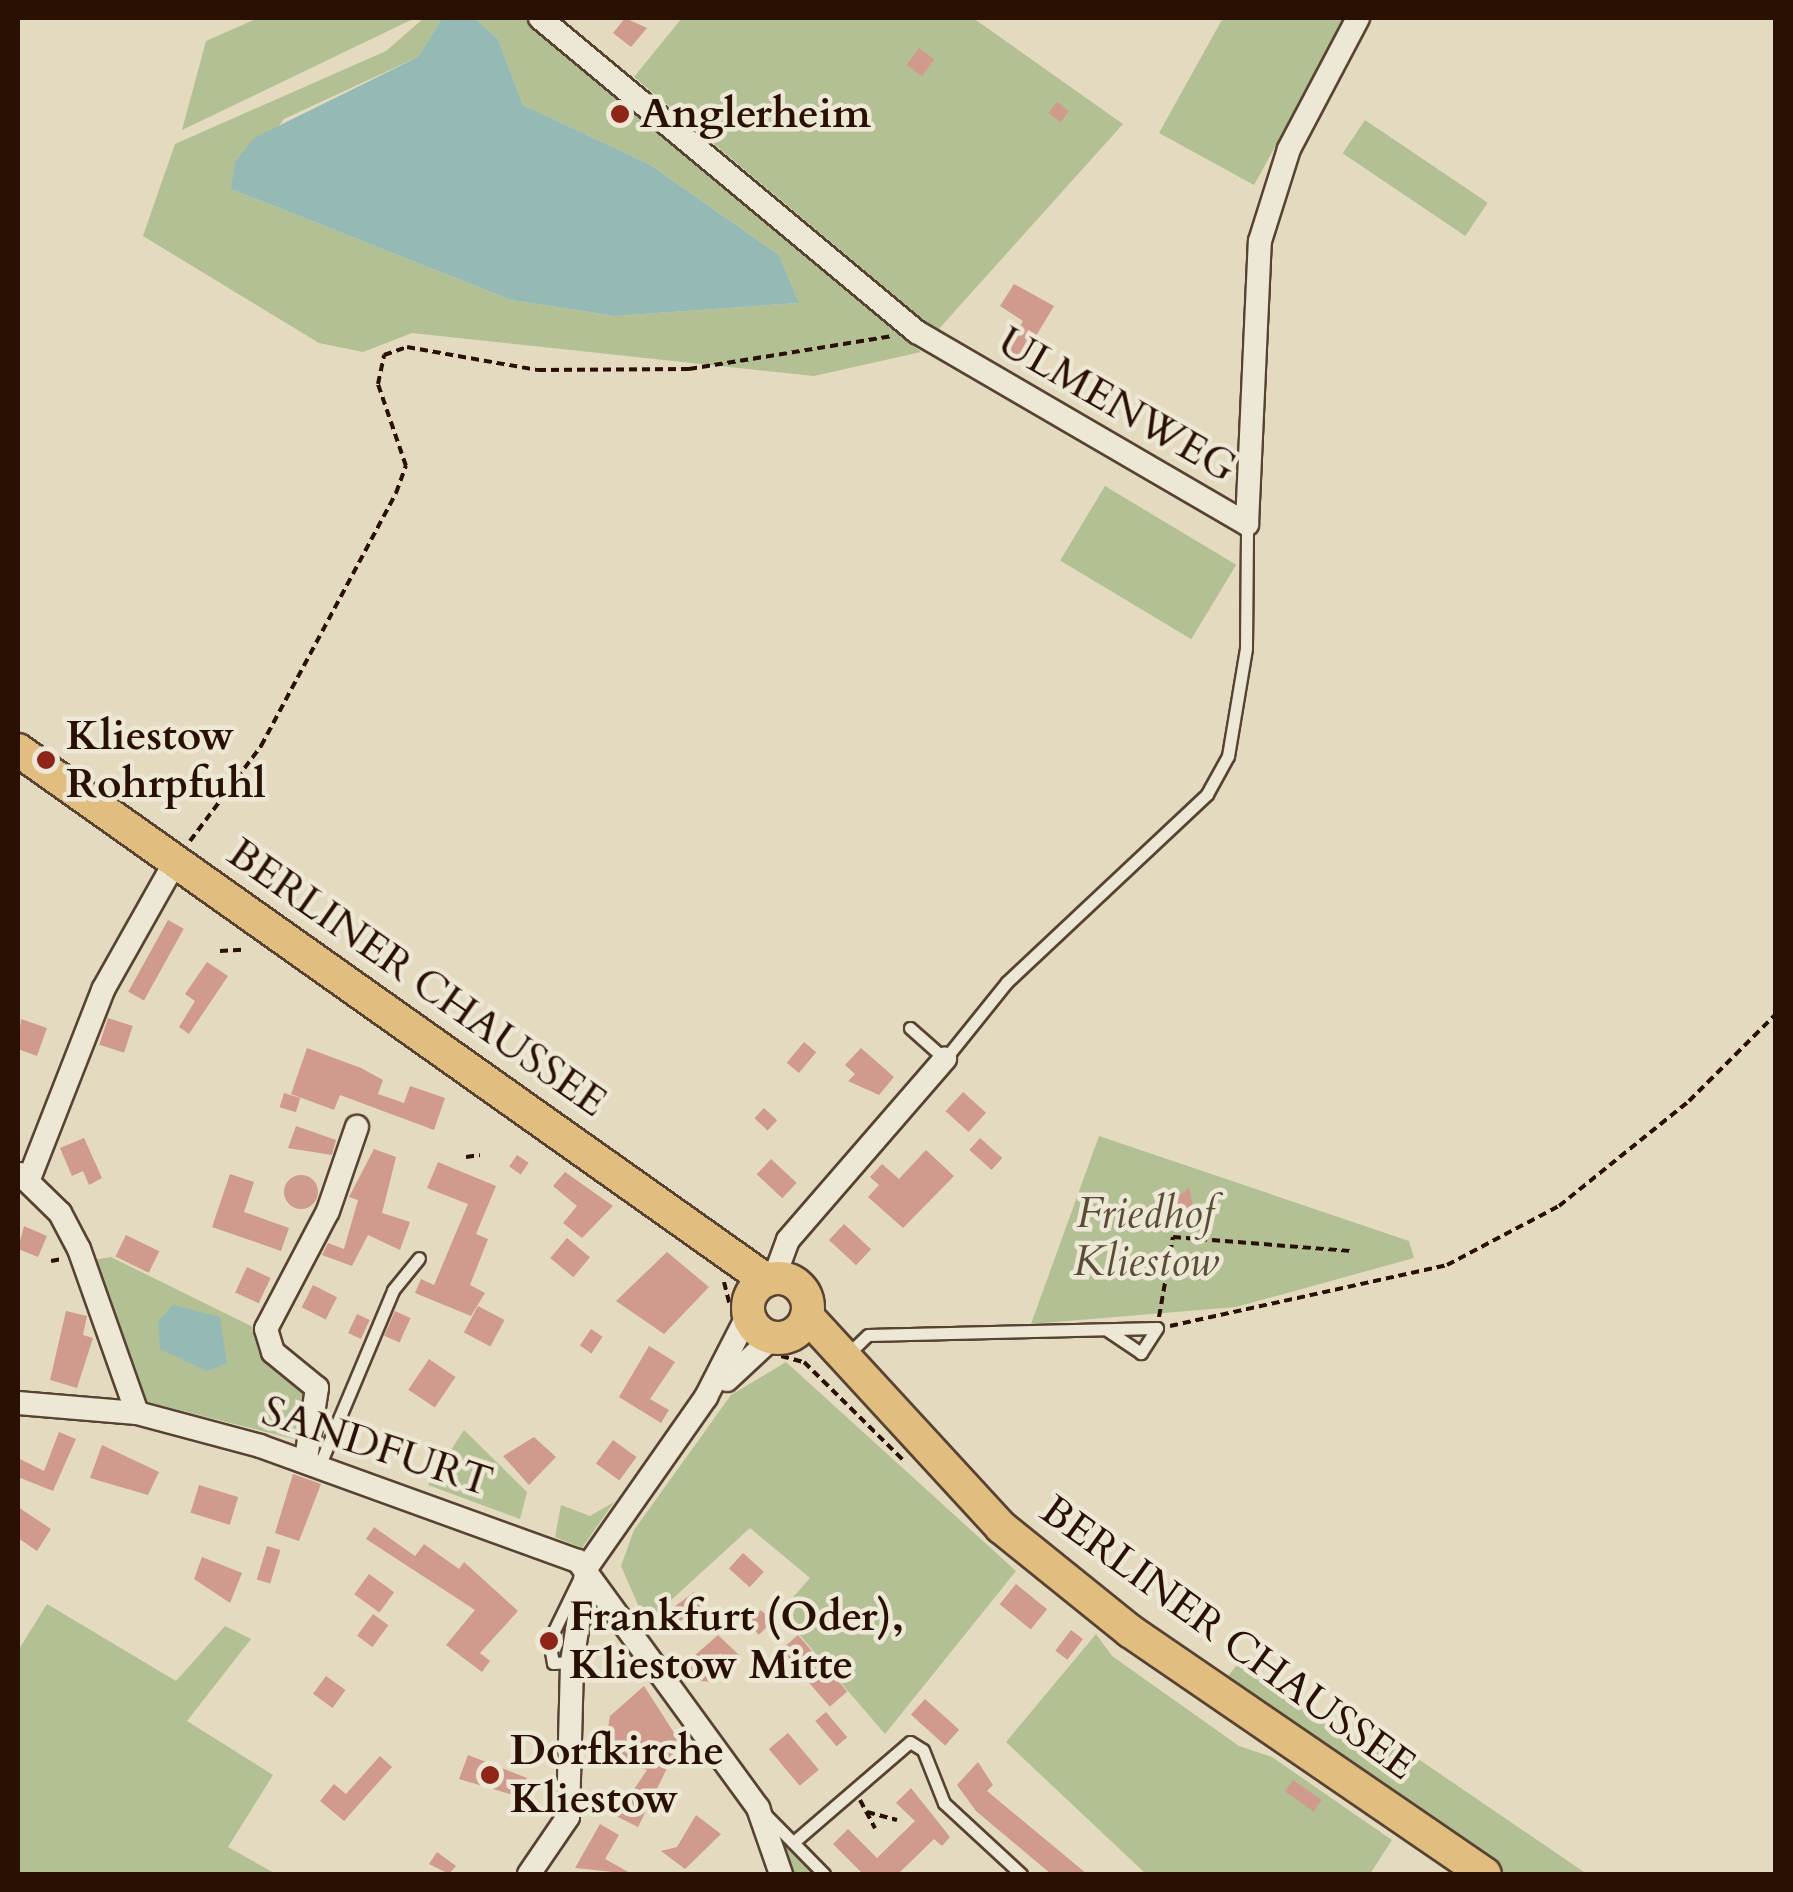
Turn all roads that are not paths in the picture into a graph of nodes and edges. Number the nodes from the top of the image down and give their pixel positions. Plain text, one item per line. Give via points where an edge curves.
1 (540, 18) edge
2 (1358, 18) edge
3 (1247, 524) junction
4 (18, 750) edge
5 (176, 860) junction
6 (910, 1028) dead end
7 (945, 1059) junction
8 (357, 1127) dead end
9 (23, 1176) edge
10 (419, 1258) dead end
11 (773, 1308) junction
12 (1108, 1332) junction
13 (843, 1358) junction
14 (706, 1397) junction
15 (18, 1403) edge
16 (137, 1413) junction
17 (890, 1414) junction
18 (313, 1461) junction
19 (587, 1567) junction
20 (758, 1808) junction
21 (796, 1840) junction
22 (529, 1874) edge
23 (781, 1874) edge
24 (824, 1874) edge
25 (1021, 1874) edge
26 (1485, 1874) edge

1 - 3 street, ULMENWEG via 916,332
2 - 3 street, ULMENWEG via 1289,149 1260,241
3 - 7 lane via 1246,648 1228,756 1208,794 1006,982
4 - 5 main road, BERLINER CHAUSSEE
5 - 9 street via 104,988
5 - 11 main road, BERLINER CHAUSSEE via 666,1211
6 - 7 lane
7 - 11 street via 788,1240
8 - 18 street via 328,1212 266,1329 273,1352 317,1388
9 - 16 street via 79,1249
10 - 18 lane via 393,1290
11 - 13 main road, BERLINER CHAUSSEE
11 - 14 street
11 - 14 street
11 - 17 main road, BERLINER CHAUSSEE
12 - 12 lane via 1157,1328 1141,1353
12 - 13 lane via 868,1335
13 - 17 main road, BERLINER CHAUSSEE
14 - 19 street
15 - 16 street, SANDFURT
16 - 18 street, SANDFURT
17 - 26 main road, BERLINER CHAUSSEE via 1001,1527 1130,1631
18 - 19 street, SANDFURT
19 - 20 street
19 - 22 street via 572,1662 568,1817
20 - 21 lane
20 - 23 street
21 - 24 lane
21 - 25 lane via 903,1742 919,1744 944,1803

